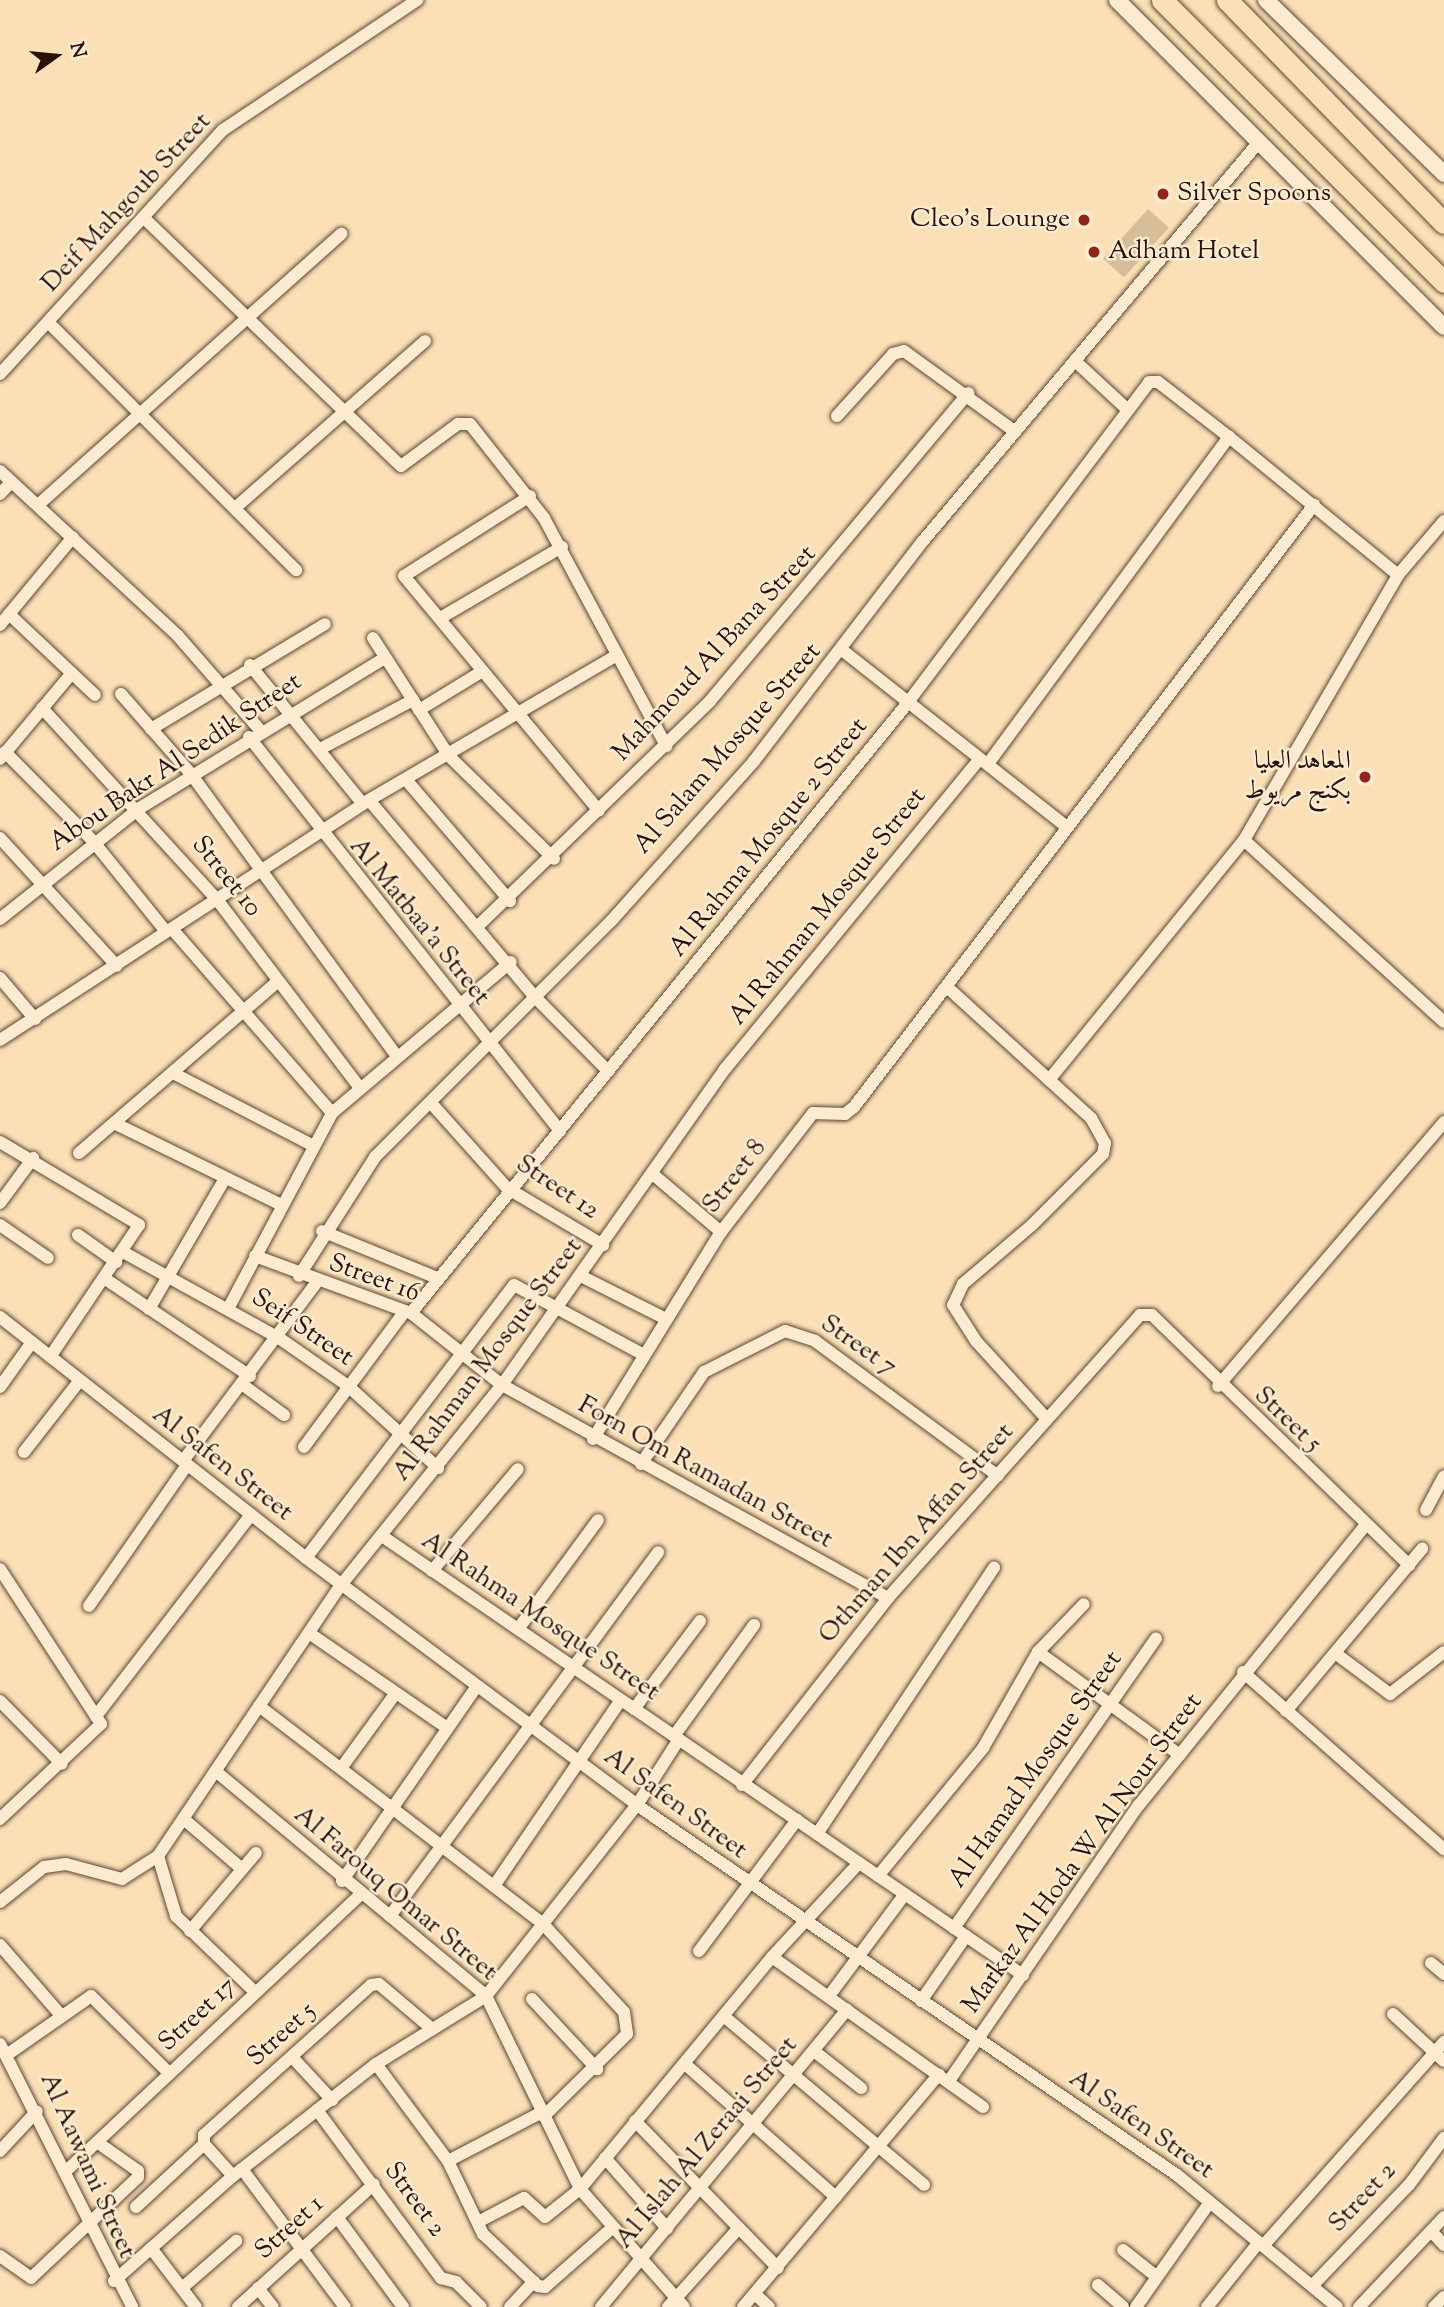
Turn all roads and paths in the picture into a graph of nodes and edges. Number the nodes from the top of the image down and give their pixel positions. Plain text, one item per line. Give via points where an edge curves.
1 (416, 0) edge
2 (1117, 0) edge
3 (1162, 0) edge
4 (1227, 0) edge
5 (1266, 0) edge
6 (1259, 142) junction
7 (1444, 174) edge
8 (144, 218) junction
9 (1444, 223) edge
10 (341, 234) dead end
11 (1444, 282) edge
12 (250, 319) junction
13 (48, 322) junction
14 (1444, 327) edge
15 (425, 341) dead end
16 (1075, 361) junction
17 (0, 374) edge
18 (968, 393) junction
19 (1128, 410) junction
20 (344, 411) junction
21 (140, 412) junction
22 (837, 416) dead end
23 (1014, 430) junction
24 (1229, 436) junction
25 (0, 471) edge
26 (11, 482) junction
27 (0, 494) edge
28 (530, 496) junction
29 (38, 505) junction
30 (1314, 505) junction
31 (235, 508) junction
32 (1444, 521) edge
33 (73, 537) junction
34 (562, 547) junction
35 (296, 570) dead end
36 (1398, 575) junction
37 (9, 614) junction
38 (442, 617) junction
39 (325, 624) dead end
40 (0, 625) edge
41 (373, 638) dead end
42 (842, 650) junction
43 (617, 656) junction
44 (385, 658) junction
45 (250, 665) junction
46 (481, 672) junction
47 (72, 673) junction
48 (219, 684) junction
49 (121, 694) dead end
50 (95, 695) dead end
51 (416, 705) junction
52 (906, 705) junction
53 (42, 708) junction
54 (291, 710) junction
55 (512, 712) junction
56 (151, 729) junction
57 (254, 733) junction
58 (666, 746) junction
59 (322, 748) junction
60 (3, 755) edge
61 (449, 756) junction
62 (984, 761) junction
63 (191, 774) junction
64 (408, 782) junction
65 (366, 802) junction
66 (140, 808) junction
67 (598, 811) junction
68 (1066, 826) junction
69 (321, 836) junction
70 (0, 838) edge
71 (1244, 840) junction
72 (93, 841) junction
73 (554, 859) junction
74 (260, 874) junction
75 (44, 880) junction
76 (218, 901) junction
77 (510, 901) junction
78 (0, 919) edge
79 (477, 927) junction
80 (168, 929) junction
81 (511, 962) junction
82 (117, 966) junction
83 (0, 978) edge
84 (278, 981) junction
85 (947, 987) junction
86 (536, 998) junction
87 (457, 1008) junction
88 (243, 1013) junction
89 (35, 1019) junction
90 (1444, 1022) edge
91 (0, 1040) edge
92 (490, 1046) junction
93 (397, 1057) junction
94 (608, 1071) junction
95 (173, 1073) junction
96 (1049, 1080) junction
97 (359, 1087) junction
98 (431, 1103) junction
99 (332, 1113) junction
100 (1444, 1122) edge
101 (114, 1123) junction
102 (560, 1131) junction
103 (0, 1142) edge
104 (312, 1144) junction
105 (79, 1153) dead end
106 (33, 1158) junction
107 (655, 1176) junction
108 (224, 1180) junction
109 (507, 1188) junction
110 (0, 1203) edge
111 (279, 1205) junction
112 (0, 1225) edge
113 (322, 1231) junction
114 (721, 1232) junction
115 (78, 1235) dead end
116 (603, 1245) junction
117 (255, 1256) junction
118 (119, 1257) junction
119 (48, 1258) dead end
120 (299, 1276) junction
121 (581, 1276) junction
122 (170, 1277) junction
123 (435, 1277) junction
124 (104, 1278) junction
125 (317, 1282) junction
126 (229, 1307) junction
127 (149, 1309) junction
128 (558, 1309) junction
129 (408, 1312) junction
130 (0, 1317) edge
131 (1135, 1318) joint
132 (666, 1319) junction
133 (279, 1338) junction
134 (32, 1342) junction
135 (466, 1352) junction
136 (643, 1355) junction
137 (50, 1357) junction
138 (80, 1380) junction
139 (246, 1380) junction
140 (502, 1385) junction
141 (348, 1386) junction
142 (1218, 1386) junction
143 (0, 1387) edge
144 (284, 1415) dead end
145 (1046, 1418) junction
146 (402, 1434) junction
147 (593, 1439) junction
148 (304, 1447) dead end
149 (24, 1452) dead end
150 (185, 1463) junction
151 (640, 1464) junction
152 (438, 1468) junction
153 (518, 1469) dead end
154 (998, 1476) junction
155 (1444, 1476) edge
156 (1426, 1510) dead end
157 (251, 1515) junction
158 (598, 1520) dead end
159 (1365, 1526) junction
160 (382, 1536) junction
161 (1422, 1549) dead end
162 (659, 1552) dead end
163 (306, 1558) junction
164 (1409, 1565) junction
165 (994, 1568) dead end
166 (0, 1569) edge
167 (432, 1572) junction
168 (341, 1585) junction
169 (888, 1598) junction
170 (1084, 1604) dead end
171 (89, 1606) dead end
172 (700, 1621) dead end
173 (754, 1625) dead end
174 (518, 1629) junction
175 (309, 1633) junction
176 (1156, 1638) dead end
177 (1038, 1652) junction
178 (1335, 1653) junction
179 (1444, 1653) edge
180 (572, 1666) junction
181 (1243, 1672) junction
182 (477, 1686) junction
183 (395, 1695) junction
184 (0, 1701) edge
185 (620, 1701) junction
186 (1110, 1703) junction
187 (259, 1706) junction
188 (634, 1709) junction
189 (1286, 1711) junction
190 (96, 1716) junction
191 (527, 1723) junction
192 (446, 1727) junction
193 (676, 1738) junction
194 (1180, 1755) junction
195 (579, 1761) junction
196 (62, 1764) junction
197 (342, 1767) junction
198 (219, 1774) junction
199 (742, 1785) junction
200 (636, 1805) junction
201 (393, 1807) junction
202 (0, 1819) edge
203 (797, 1820) junction
204 (186, 1821) junction
205 (817, 1834) junction
206 (442, 1844) junction
207 (1444, 1849) edge
208 (256, 1853) dead end
209 (158, 1856) junction
210 (859, 1863) junction
211 (242, 1869) junction
212 (878, 1876) junction
213 (342, 1881) junction
214 (494, 1886) junction
215 (752, 1889) junction
216 (362, 1894) junction
217 (905, 1894) junction
218 (0, 1902) edge
219 (390, 1916) junction
220 (544, 1924) junction
221 (806, 1925) junction
222 (954, 1928) junction
223 (191, 1931) junction
224 (966, 1936) junction
225 (0, 1945) edge
226 (699, 1951) dead end
227 (772, 1956) junction
228 (857, 1958) junction
229 (1431, 1963) dead end
230 (1444, 1974) edge
231 (1023, 1975) junction
232 (255, 1992) junction
233 (486, 1996) junction
234 (828, 1996) junction
235 (532, 1999) dead end
236 (921, 2001) junction
237 (847, 2010) junction
238 (59, 2013) junction
239 (1393, 2014) dead end
240 (726, 2018) junction
241 (432, 2029) junction
242 (977, 2039) junction
243 (4, 2049) edge
244 (814, 2051) junction
245 (1441, 2052) edge
246 (292, 2057) junction
247 (376, 2064) junction
248 (685, 2064) junction
249 (597, 2069) junction
250 (169, 2073) junction
251 (795, 2075) junction
252 (944, 2078) junction
253 (861, 2088) dead end
254 (332, 2100) junction
255 (984, 2107) dead end
256 (317, 2110) junction
257 (37, 2111) junction
258 (543, 2114) junction
259 (635, 2121) junction
260 (754, 2125) junction
261 (1444, 2138) edge
262 (97, 2142) junction
263 (882, 2143) junction
264 (204, 2144) junction
265 (0, 2151) edge
266 (605, 2158) junction
267 (448, 2161) junction
268 (65, 2172) junction
269 (238, 2172) junction
270 (374, 2184) junction
271 (924, 2185) dead end
272 (580, 2189) junction
273 (702, 2189) junction
274 (836, 2197) junction
275 (1210, 2202) junction
276 (136, 2207) dead end
277 (337, 2217) junction
278 (1444, 2217) edge
279 (478, 2222) junction
280 (89, 2225) junction
281 (612, 2228) junction
282 (667, 2228) junction
283 (739, 2228) junction
284 (1431, 2231) junction
285 (236, 2241) dead end
286 (1261, 2244) junction
287 (1444, 2245) edge
288 (151, 2248) junction
289 (302, 2249) junction
290 (1123, 2250) dead end
291 (0, 2256) edge
292 (639, 2258) junction
293 (778, 2267) junction
294 (1157, 2277) junction
295 (114, 2281) junction
296 (534, 2281) junction
297 (1098, 2285) dead end
298 (1312, 2286) junction
299 (182, 2288) junction
300 (258, 2288) junction
301 (755, 2294) junction
302 (1444, 2297) edge
303 (676, 2304) edge
304 (513, 2306) edge
305 (132, 2307) edge
306 (196, 2307) edge
307 (237, 2307) edge
308 (272, 2307) edge
309 (345, 2307) edge
310 (403, 2307) edge
311 (481, 2307) edge
312 (601, 2307) edge
313 (743, 2307) edge
314 (769, 2307) edge
315 (1123, 2307) edge
316 (1136, 2307) edge
317 (1207, 2307) edge
318 (1337, 2307) edge
319 (1359, 2307) edge
320 (1434, 2307) edge

1 - 8 street, Deif Mahgoub Street via 230,124
2 - 6 street
3 - 11 highway
4 - 9 highway
5 - 7 street
6 - 14 street
6 - 16 street, Al Salam Mosque Street
8 - 12 street
8 - 13 street, Deif Mahgoub Street
10 - 12 street
12 - 20 street
12 - 21 street
13 - 17 street, Deif Mahgoub Street
13 - 21 street, Deif Mahgoub Street
15 - 20 street
16 - 19 street
16 - 23 street, Al Salam Mosque Street
18 - 22 street via 899,351
18 - 23 street
18 - 58 street, Mahmoud Al Bana Street via 808,591
19 - 24 street, Al Rahma Mosque 2 Street via 1149,382
19 - 52 street, Al Rahma Mosque 2 Street
20 - 28 street via 401,466 467,423
20 - 31 street
21 - 29 street
21 - 31 street, Deif Mahgoub Street
23 - 42 street, Al Salam Mosque Street
24 - 30 street
24 - 62 street, Al Rahman Mosque Street
25 - 26 street, Al Matbaa'a Street
26 - 27 street
26 - 29 street, Al Matbaa'a Street
28 - 34 street
28 - 38 street via 404,573
29 - 33 street, Al Matbaa'a Street
30 - 36 street
30 - 68 street, Street 8
31 - 35 street, Deif Mahgoub Street
32 - 36 street
33 - 37 street
33 - 48 street, Al Matbaa'a Street
34 - 38 street
34 - 43 street
36 - 71 street
37 - 40 street
37 - 47 street
38 - 46 street
39 - 45 street
41 - 44 street
42 - 52 street
42 - 86 street, Al Salam Mosque Street via 754,761
43 - 55 street
43 - 58 street
44 - 51 street
44 - 54 street, Abou Bakr Al Sedik Street
45 - 48 street
45 - 54 street
46 - 51 street
46 - 55 street
47 - 50 street
47 - 53 street
48 - 56 street
48 - 57 street, Al Matbaa'a Street
49 - 56 street
51 - 59 street
51 - 61 street
52 - 62 street
52 - 94 street, Al Rahma Mosque 2 Street
53 - 60 street
53 - 66 street, Street 10
54 - 57 street, Abou Bakr Al Sedik Street
54 - 59 street
55 - 61 street
55 - 67 street
56 - 63 street
57 - 63 street, Abou Bakr Al Sedik Street
57 - 69 street, Al Matbaa'a Street
58 - 67 street, Mahmoud Al Bana Street
59 - 65 street
60 - 72 street
61 - 64 street
61 - 73 street
62 - 68 street
62 - 107 street, Al Rahman Mosque Street via 725,1069
63 - 66 street, Abou Bakr Al Sedik Street
63 - 74 street
64 - 65 street
64 - 77 street
65 - 69 street
65 - 79 street
66 - 72 street, Abou Bakr Al Sedik Street
66 - 76 street, Street 10
67 - 73 street, Mahmoud Al Bana Street
68 - 85 street, Street 8
69 - 74 street
69 - 87 street, Al Matbaa'a Street
70 - 75 street
71 - 90 street
71 - 96 street
72 - 75 street, Abou Bakr Al Sedik Street
72 - 80 street
73 - 77 street, Mahmoud Al Bana Street
74 - 76 street
74 - 93 street
75 - 78 street, Abou Bakr Al Sedik Street
75 - 82 street
76 - 80 street
76 - 84 street, Street 10
77 - 79 street, Mahmoud Al Bana Street
79 - 81 street
80 - 82 street
80 - 88 street
81 - 86 street
81 - 87 street
82 - 89 street
83 - 89 street
84 - 88 street
84 - 97 street, Street 10
85 - 96 street
85 - 114 street, Street 8 via 851,1110 813,1113
86 - 92 street, Al Salam Mosque Street
86 - 94 street
87 - 92 street, Al Matbaa'a Street
87 - 93 street
88 - 95 street
88 - 99 street
89 - 91 street
92 - 98 street, Al Salam Mosque Street
92 - 102 street, Al Matbaa'a Street
93 - 97 street
94 - 102 street, Al Rahma Mosque 2 Street
95 - 101 street
95 - 104 street
96 - 145 street via 1098,1126 1103,1154 963,1284 953,1305 976,1341
97 - 99 street
98 - 109 street, Street 12
98 - 113 street, Al Salam Mosque Street via 375,1157
99 - 104 street
100 - 142 street
101 - 105 street
101 - 108 street
102 - 109 street, Al Rahma Mosque 2 Street
103 - 106 street
104 - 111 street
106 - 110 street
106 - 118 street via 138,1223
107 - 114 street
107 - 116 street, Al Rahman Mosque Street
108 - 111 street
108 - 122 street
109 - 116 street, Street 12
109 - 123 street, Al Rahma Mosque 2 Street
111 - 117 street
112 - 119 street
113 - 120 street, Al Salam Mosque Street
113 - 123 street
114 - 132 street, Street 8
115 - 118 street, Seif Street
116 - 121 street, Al Rahman Mosque Street
117 - 120 street, Street 16
117 - 126 street
118 - 122 street, Seif Street
118 - 124 street
120 - 125 street, Street 16
121 - 128 street, Al Rahman Mosque Street
121 - 132 street
122 - 126 street, Seif Street
122 - 127 street
123 - 129 street, Al Rahma Mosque 2 Street
124 - 127 street
124 - 137 street
125 - 129 street, Street 16
125 - 133 street
126 - 133 street, Seif Street
127 - 139 street
128 - 135 street via 516,1284
128 - 136 street
128 - 140 street, Al Rahman Mosque Street
129 - 135 street, Street 16
129 - 141 street
130 - 134 street, Al Safen Street
131 - 142 street, Street 5 via 1152,1315
131 - 145 street, Othman Ibn Affan Street
132 - 136 street, Street 8
133 - 139 street
133 - 141 street, Seif Street
134 - 137 street, Al Safen Street
134 - 143 street
135 - 140 street, Street 16
135 - 146 street
136 - 147 street, Street 8
137 - 138 street, Al Safen Street
138 - 149 street
138 - 150 street, Al Safen Street
139 - 144 street
139 - 150 street
140 - 147 street, Forn Om Ramadan Street
140 - 152 street, Al Rahman Mosque Street
141 - 146 street, Seif Street
141 - 148 street
142 - 159 street, Street 5
145 - 154 street, Othman Ibn Affan Street
146 - 152 street, Seif Street
146 - 163 street
147 - 151 street, Forn Om Ramadan Street
150 - 157 street, Al Safen Street
150 - 171 street
151 - 154 street, Street 7 via 704,1372 785,1331 814,1341
151 - 169 street, Forn Om Ramadan Street
152 - 160 street, Al Rahman Mosque Street
153 - 167 street
154 - 169 street, Othman Ibn Affan Street
155 - 156 street
157 - 163 street, Al Safen Street
157 - 190 street
158 - 174 street
159 - 164 street, Street 5
159 - 181 street, Markaz Al Hoda W Al Nour Street
160 - 167 street, Al Rahma Mosque Street
160 - 168 street, Al Rahman Mosque Street
161 - 164 street
162 - 180 street
163 - 168 street, Al Safen Street
164 - 178 street
165 - 205 street
166 - 190 street
167 - 174 street, Al Rahma Mosque Street
168 - 175 street, Al Rahman Mosque Street
168 - 182 street, Al Safen Street
169 - 199 street, Othman Ibn Affan Street
170 - 177 street
172 - 188 street
173 - 193 street, Al Rahma Mosque Street
174 - 180 street, Al Rahma Mosque Street
175 - 183 street
175 - 187 street, Al Rahman Mosque Street
176 - 186 street, Al Hamad Mosque Street
177 - 186 street
177 - 212 street via 983,1748
178 - 179 street via 1390,1694
178 - 189 street
180 - 185 street, Al Rahma Mosque Street
180 - 191 street
181 - 189 street
181 - 194 street, Markaz Al Hoda W Al Nour Street
182 - 191 street, Al Safen Street
182 - 192 street
183 - 192 street
183 - 197 street
184 - 196 street
185 - 188 street, Al Rahma Mosque Street
185 - 195 street
186 - 194 street
186 - 222 street, Al Hamad Mosque Street
187 - 197 street
187 - 198 street, Al Rahman Mosque Street
188 - 193 street, Al Rahma Mosque Street
189 - 207 street
190 - 196 street via 99,1729
191 - 195 street, Al Safen Street
191 - 206 street
192 - 201 street
193 - 199 street, Al Rahma Mosque Street
193 - 200 street
194 - 231 street, Markaz Al Hoda W Al Nour Street
195 - 200 street, Al Safen Street
195 - 214 street
196 - 202 street
197 - 201 street
198 - 204 street, Al Rahman Mosque Street
198 - 213 street, Al Farouq Omar Street
199 - 203 street, Al Rahma Mosque Street
200 - 215 street, Al Safen Street
200 - 220 street
201 - 206 street
201 - 213 street
203 - 205 street, Al Rahma Mosque Street
203 - 215 street
204 - 209 street, Al Rahman Mosque Street
204 - 211 street
205 - 210 street, Al Rahma Mosque Street
206 - 214 street
206 - 219 street
208 - 211 street
209 - 218 street, Al Rahman Mosque Street via 122,1879 66,1864 44,1867
209 - 223 street via 170,1905
210 - 212 street, Al Rahma Mosque Street
210 - 221 street
211 - 223 street
212 - 217 street, Al Rahma Mosque Street
213 - 216 street, Al Farouq Omar Street
214 - 220 street
215 - 221 street, Al Safen Street
215 - 226 street
216 - 219 street, Al Farouq Omar Street
216 - 232 street, Street 17
217 - 222 street, Al Rahma Mosque Street
217 - 228 street
219 - 233 street, Al Farouq Omar Street
220 - 233 street
220 - 249 street via 628,2020 627,2034
221 - 227 street
221 - 228 street, Al Safen Street
222 - 224 street, Al Rahma Mosque Street
223 - 232 street
224 - 231 street, Al Rahma Mosque Street
224 - 236 street
225 - 238 street
227 - 234 street
227 - 240 street
228 - 234 street
228 - 236 street, Al Safen Street
229 - 230 street
231 - 242 street, Markaz Al Hoda W Al Nour Street
232 - 250 street, Street 17
233 - 241 street
233 - 258 street, Al Farouq Omar Street
234 - 237 street
235 - 249 street
236 - 242 street, Al Safen Street
237 - 244 street, Al Islah Al Zeraai Street
237 - 252 street
238 - 243 street
238 - 250 street via 91,1996
239 - 245 street
240 - 248 street
240 - 251 street
241 - 246 street, Street 5 via 375,1984
241 - 247 street
242 - 252 street, Markaz Al Hoda W Al Nour Street
242 - 275 street, Al Safen Street
243 - 257 street, Al Aawami Street
244 - 251 street, Al Islah Al Zeraai Street
244 - 253 street
245 - 286 street
246 - 254 street
246 - 264 street, Street 5 via 204,2135
247 - 254 street
247 - 267 street
248 - 259 street
248 - 260 street
249 - 258 street
250 - 262 street, Street 17
251 - 260 street, Al Islah Al Zeraai Street
251 - 263 street
252 - 255 street
252 - 263 street, Markaz Al Hoda W Al Nour Street
254 - 256 street
256 - 269 street
256 - 270 street, Street 2
257 - 265 street
257 - 268 street, Al Aawami Street
258 - 267 street
258 - 272 street, Al Farouq Omar Street
259 - 266 street
259 - 273 street
260 - 273 street, Al Islah Al Zeraai Street
260 - 274 street
261 - 298 street, Street 2 via 1409,2185
262 - 268 street, Street 17
262 - 280 street via 139,2174
263 - 271 street
263 - 274 street, Markaz Al Hoda W Al Nour Street
264 - 269 street
264 - 276 street, Street 5
266 - 272 street
266 - 282 street
267 - 279 street
268 - 280 street, Al Aawami Street
269 - 288 street
269 - 289 street
270 - 277 street, Street 1
270 - 311 street, Street 2 via 441,2278 456,2283
272 - 279 street via 545,2217 524,2198
272 - 281 street, Al Farouq Omar Street
273 - 282 street, Al Islah Al Zeraai Street
273 - 283 street
274 - 293 street, Markaz Al Hoda W Al Nour Street
275 - 286 street, Al Safen Street
275 - 294 street
277 - 289 street, Street 1
277 - 310 street
278 - 284 street
279 - 296 street
280 - 291 street via 28,2279
280 - 295 street, Al Aawami Street
281 - 292 street, Al Farouq Omar Street
281 - 296 street via 545,2287
282 - 292 street, Al Islah Al Zeraai Street
283 - 293 street
283 - 303 street
284 - 287 street
284 - 319 street
285 - 299 street
286 - 298 street, Al Safen Street
286 - 317 street
288 - 295 street
288 - 299 street
289 - 300 street, Street 1
289 - 309 street
290 - 294 street
292 - 303 street, Al Farouq Omar Street
292 - 312 street, Al Islah Al Zeraai Street
293 - 301 street, Markaz Al Hoda W Al Nour Street
294 - 316 street
295 - 305 street, Al Aawami Street
296 - 304 street
297 - 315 street
298 - 318 street, Al Safen Street
299 - 306 street
300 - 307 street, Street 1
300 - 308 street
301 - 313 street, Markaz Al Hoda W Al Nour Street
301 - 314 street
302 - 320 street

